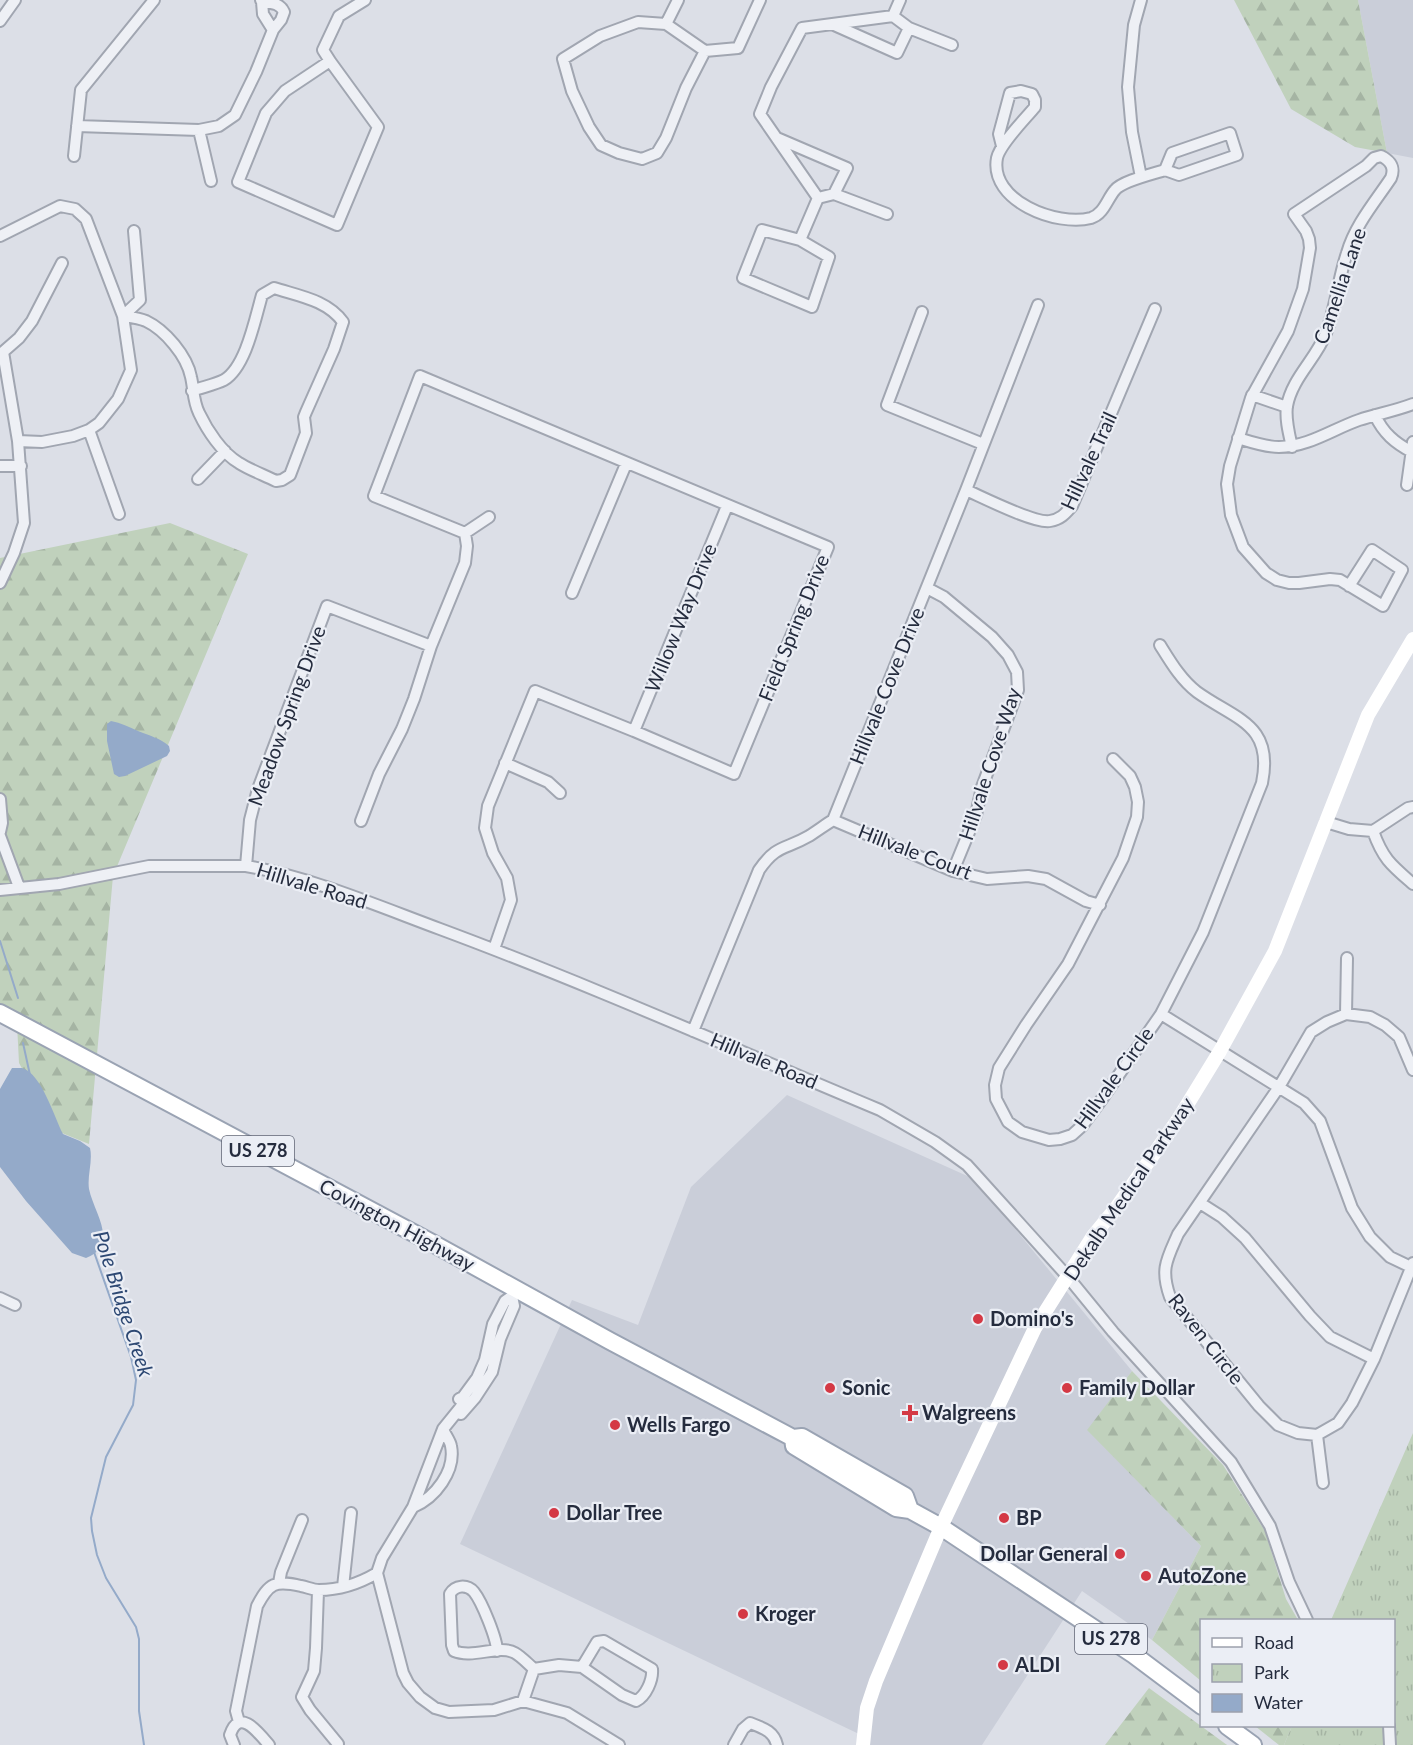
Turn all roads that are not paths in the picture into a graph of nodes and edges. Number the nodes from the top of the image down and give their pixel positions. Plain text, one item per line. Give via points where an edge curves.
1 (15, 0) edge
2 (154, 0) edge
3 (365, 0) edge
4 (678, 0) edge
5 (760, 0) edge
6 (900, 0) edge
7 (1142, 0) edge
8 (262, 1) edge
9 (893, 16) junction
10 (0, 21) edge
11 (666, 24) junction
12 (832, 24) junction
13 (909, 28) junction
14 (273, 30) junction
15 (952, 45) dead end
16 (705, 51) junction
17 (330, 61) junction
18 (77, 126) junction
19 (199, 130) junction
20 (776, 138) junction
21 (1002, 146) junction
22 (74, 156) dead end
23 (1165, 170) junction
24 (1141, 177) junction
25 (211, 181) dead end
26 (834, 194) junction
27 (818, 198) junction
28 (887, 214) dead end
29 (134, 231) dead end
30 (0, 236) edge
31 (800, 240) junction
32 (62, 262) dead end
33 (1038, 305) dead end
34 (1155, 309) dead end
35 (922, 312) dead end
36 (123, 316) junction
37 (2, 349) edge
38 (192, 391) junction
39 (1252, 395) junction
40 (1413, 405) edge
41 (1287, 407) junction
42 (1413, 410) edge
43 (1375, 415) junction
44 (89, 430) junction
45 (1238, 438) junction
46 (18, 441) junction
47 (983, 444) junction
48 (1292, 447) junction
49 (1412, 447) edge
50 (225, 451) junction
51 (626, 464) junction
52 (0, 466) edge
53 (21, 466) junction
54 (198, 478) dead end
55 (1407, 485) dead end
56 (966, 490) junction
57 (727, 506) junction
58 (119, 514) dead end
59 (489, 517) dead end
60 (465, 533) junction
61 (0, 583) edge
62 (1349, 586) junction
63 (927, 588) junction
64 (572, 593) dead end
65 (1413, 639) edge
66 (1160, 645) dead end
67 (431, 646) junction
68 (634, 731) junction
69 (1113, 759) dead end
70 (506, 763) junction
71 (560, 793) dead end
72 (0, 800) edge
73 (1413, 807) edge
74 (833, 820) junction
75 (360, 821) dead end
76 (1326, 822) junction
77 (1373, 831) junction
78 (0, 834) edge
79 (246, 866) junction
80 (953, 871) junction
81 (1413, 884) edge
82 (19, 888) junction
83 (0, 890) edge
84 (1100, 905) junction
85 (494, 949) junction
86 (1347, 958) dead end
87 (0, 1013) edge
88 (1161, 1014) junction
89 (1346, 1014) junction
90 (693, 1031) junction
91 (1220, 1052) junction
92 (1413, 1070) edge
93 (1279, 1086) junction
94 (1200, 1203) junction
95 (1412, 1265) edge
96 (1068, 1277) junction
97 (514, 1293) junction
98 (0, 1298) edge
99 (15, 1305) dead end
100 (1374, 1359) junction
101 (443, 1429) junction
102 (1317, 1435) junction
103 (1323, 1483) dead end
104 (413, 1507) junction
105 (351, 1514) dead end
106 (302, 1520) dead end
107 (941, 1527) junction
108 (377, 1573) junction
109 (279, 1582) junction
110 (343, 1587) junction
111 (318, 1590) junction
112 (1307, 1619) edge
113 (497, 1651) junction
114 (582, 1667) junction
115 (534, 1669) junction
116 (523, 1701) junction
117 (1200, 1704) edge
118 (239, 1722) junction
119 (1230, 1727) edge
120 (1389, 1727) edge
121 (338, 1744) edge
122 (234, 1745) edge
123 (269, 1745) edge
124 (619, 1745) edge
125 (734, 1745) edge
126 (777, 1745) edge
127 (862, 1745) edge
128 (1253, 1745) edge
129 (1390, 1745) edge

1 - 10 street
2 - 18 street via 81,90
3 - 17 street via 339,16 323,50
4 - 11 street
5 - 16 street via 738,48
6 - 9 street
7 - 24 street via 1134,25 1128,87
8 - 14 street via 263,14
8 - 14 street via 277,4 284,12
9 - 12 street
9 - 13 street
11 - 16 street
11 - 16 street via 638,22 600,36 563,59 572,91 601,145 642,159 657,153
12 - 13 street via 897,53
12 - 20 street via 802,28 771,87 760,114
13 - 15 street
14 - 19 street via 236,115 219,126
17 - 17 street via 285,91 266,113 238,182 337,225 378,127
18 - 19 street
18 - 22 street
19 - 25 street
20 - 26 street via 847,168
20 - 27 street
21 - 21 street via 1035,107 1032,94 1010,93 999,134
21 - 24 street via 996,166 998,180 1016,199 1047,216 1079,220 1095,217 1115,189
23 - 23 street via 1172,153 1230,133 1238,155 1179,175
23 - 24 street
26 - 27 street
26 - 28 street
27 - 31 street
29 - 36 street via 140,300
30 - 36 street via 60,206 75,209 86,219
31 - 31 street via 762,230 743,278 812,307 829,257
32 - 37 street via 32,321 19,338
33 - 47 street, Hillvale Cove Drive
34 - 56 street, Hillvale Trail via 1072,506 1062,517 1047,522 1031,518
35 - 47 street via 887,405
36 - 38 street via 146,321 168,338 184,359
36 - 44 street via 130,370 118,399
37 - 46 street
38 - 50 street via 198,412
38 - 50 street via 224,380 237,370 262,295 274,288 322,303 343,322 304,417 306,433 290,475 276,481 237,462
39 - 41 street
39 - 41 street, Camellia Lane via 1288,331 1303,289 1309,239 1294,214 1381,156 1392,164 1394,171 1355,234 1326,333 1299,376
39 - 45 street, Camellia Lane
40 - 42 street
40 - 43 street
41 - 48 street, Camellia Lane
43 - 48 street
43 - 49 street via 1398,445
44 - 46 street via 42,442
44 - 58 street
45 - 48 street
45 - 62 street, Camellia Lane via 1227,484 1231,515 1244,547 1277,580 1299,584 1330,579
46 - 53 street
47 - 56 street, Hillvale Cove Drive
49 - 55 street
50 - 54 street
51 - 57 street, Field Spring Drive
51 - 60 street, Field Spring Drive via 420,376 374,496
51 - 64 street
52 - 53 street
53 - 61 street via 24,524
56 - 63 street, Hillvale Cove Drive
57 - 68 street, Willow Way Drive
57 - 68 street, Field Spring Drive via 828,547 734,774
59 - 60 street
60 - 67 street via 465,563
62 - 62 street, Camellia Lane via 1372,550 1402,570 1383,606
63 - 74 street, Hillvale Cove Drive
63 - 80 street, Hillvale Cove Way via 944,597 992,637 1017,672 1018,690 982,787 976,816
65 - 76 main road, Dekalb Medical Parkway via 1368,715
66 - 88 street, Hillvale Circle via 1186,682 1245,722 1256,734 1264,750 1265,766 1214,906
67 - 75 street via 406,719
67 - 79 street, Meadow Spring Drive via 327,606 258,789 250,820
68 - 70 street, Field Spring Drive via 535,691
69 - 84 street, Hillvale Circle via 1135,787 1137,818
70 - 71 street via 548,782
70 - 85 street, Field Spring Drive via 488,806 485,828 507,878 511,900
72 - 78 street
73 - 77 street
74 - 80 street, Hillvale Court
74 - 90 street via 780,848 759,870
76 - 77 street
76 - 91 main road, Dekalb Medical Parkway via 1275,951
77 - 81 street via 1380,851
78 - 82 street
79 - 82 street, Hillvale Road via 149,866
79 - 85 street, Hillvale Road via 338,891
80 - 84 street, Hillvale Court via 987,879 1047,879
82 - 83 street, Hillvale Road
84 - 88 street, Hillvale Circle via 1068,964 999,1068 995,1085 1001,1112 1008,1122 1035,1137 1048,1140 1072,1135 1102,1100
85 - 90 street, Hillvale Road
86 - 89 street
87 - 97 main road, Covington Highway / US 278 via 436,1245
88 - 91 street
89 - 92 street via 1370,1017 1385,1024 1399,1037
89 - 93 street, Raven Circle via 1311,1032
90 - 96 street, Hillvale Road via 880,1110 935,1142 967,1165
91 - 93 street
91 - 96 main road, Dekalb Medical Parkway via 1179,1119 1093,1236
93 - 94 street, Raven Circle
93 - 95 street via 1320,1120 1352,1208 1370,1237 1390,1257
94 - 100 street via 1245,1238 1330,1336
94 - 102 street, Raven Circle via 1178,1234 1166,1260 1165,1282 1170,1297 1278,1425
95 - 100 street
96 - 107 main road, Dekalb Medical Parkway via 1035,1328
96 - 112 street, Hillvale Road via 1231,1462 1270,1526
97 - 101 street via 493,1324 481,1370 468,1396 454,1404
97 - 107 main road, Covington Highway / US 278 via 793,1438 794,1446 896,1508 910,1510
98 - 99 street
100 - 102 street via 1338,1423
101 - 104 street
101 - 104 street via 451,1444 450,1469 430,1496
102 - 103 street
104 - 108 street
105 - 110 street
106 - 109 street
107 - 117 main road, Covington Highway / US 278 via 1134,1655
107 - 127 main road, Dekalb Medical Parkway via 876,1681 867,1708
108 - 110 street
108 - 116 street via 403,1673 420,1697 449,1712 494,1710
109 - 111 street
109 - 118 street via 265,1591 257,1606 236,1711
110 - 111 street
111 - 121 street via 314,1671 302,1697
113 - 113 street via 454,1651 450,1594 453,1589 459,1586 474,1591 493,1631
113 - 115 street via 514,1653
114 - 114 street via 597,1642 604,1641 652,1669 653,1675 647,1690 636,1701
114 - 115 street
115 - 116 street
116 - 124 street via 567,1713
118 - 122 street via 230,1736
118 - 123 street via 253,1727
119 - 128 main road
120 - 129 street
125 - 126 street via 750,1723 775,1736

